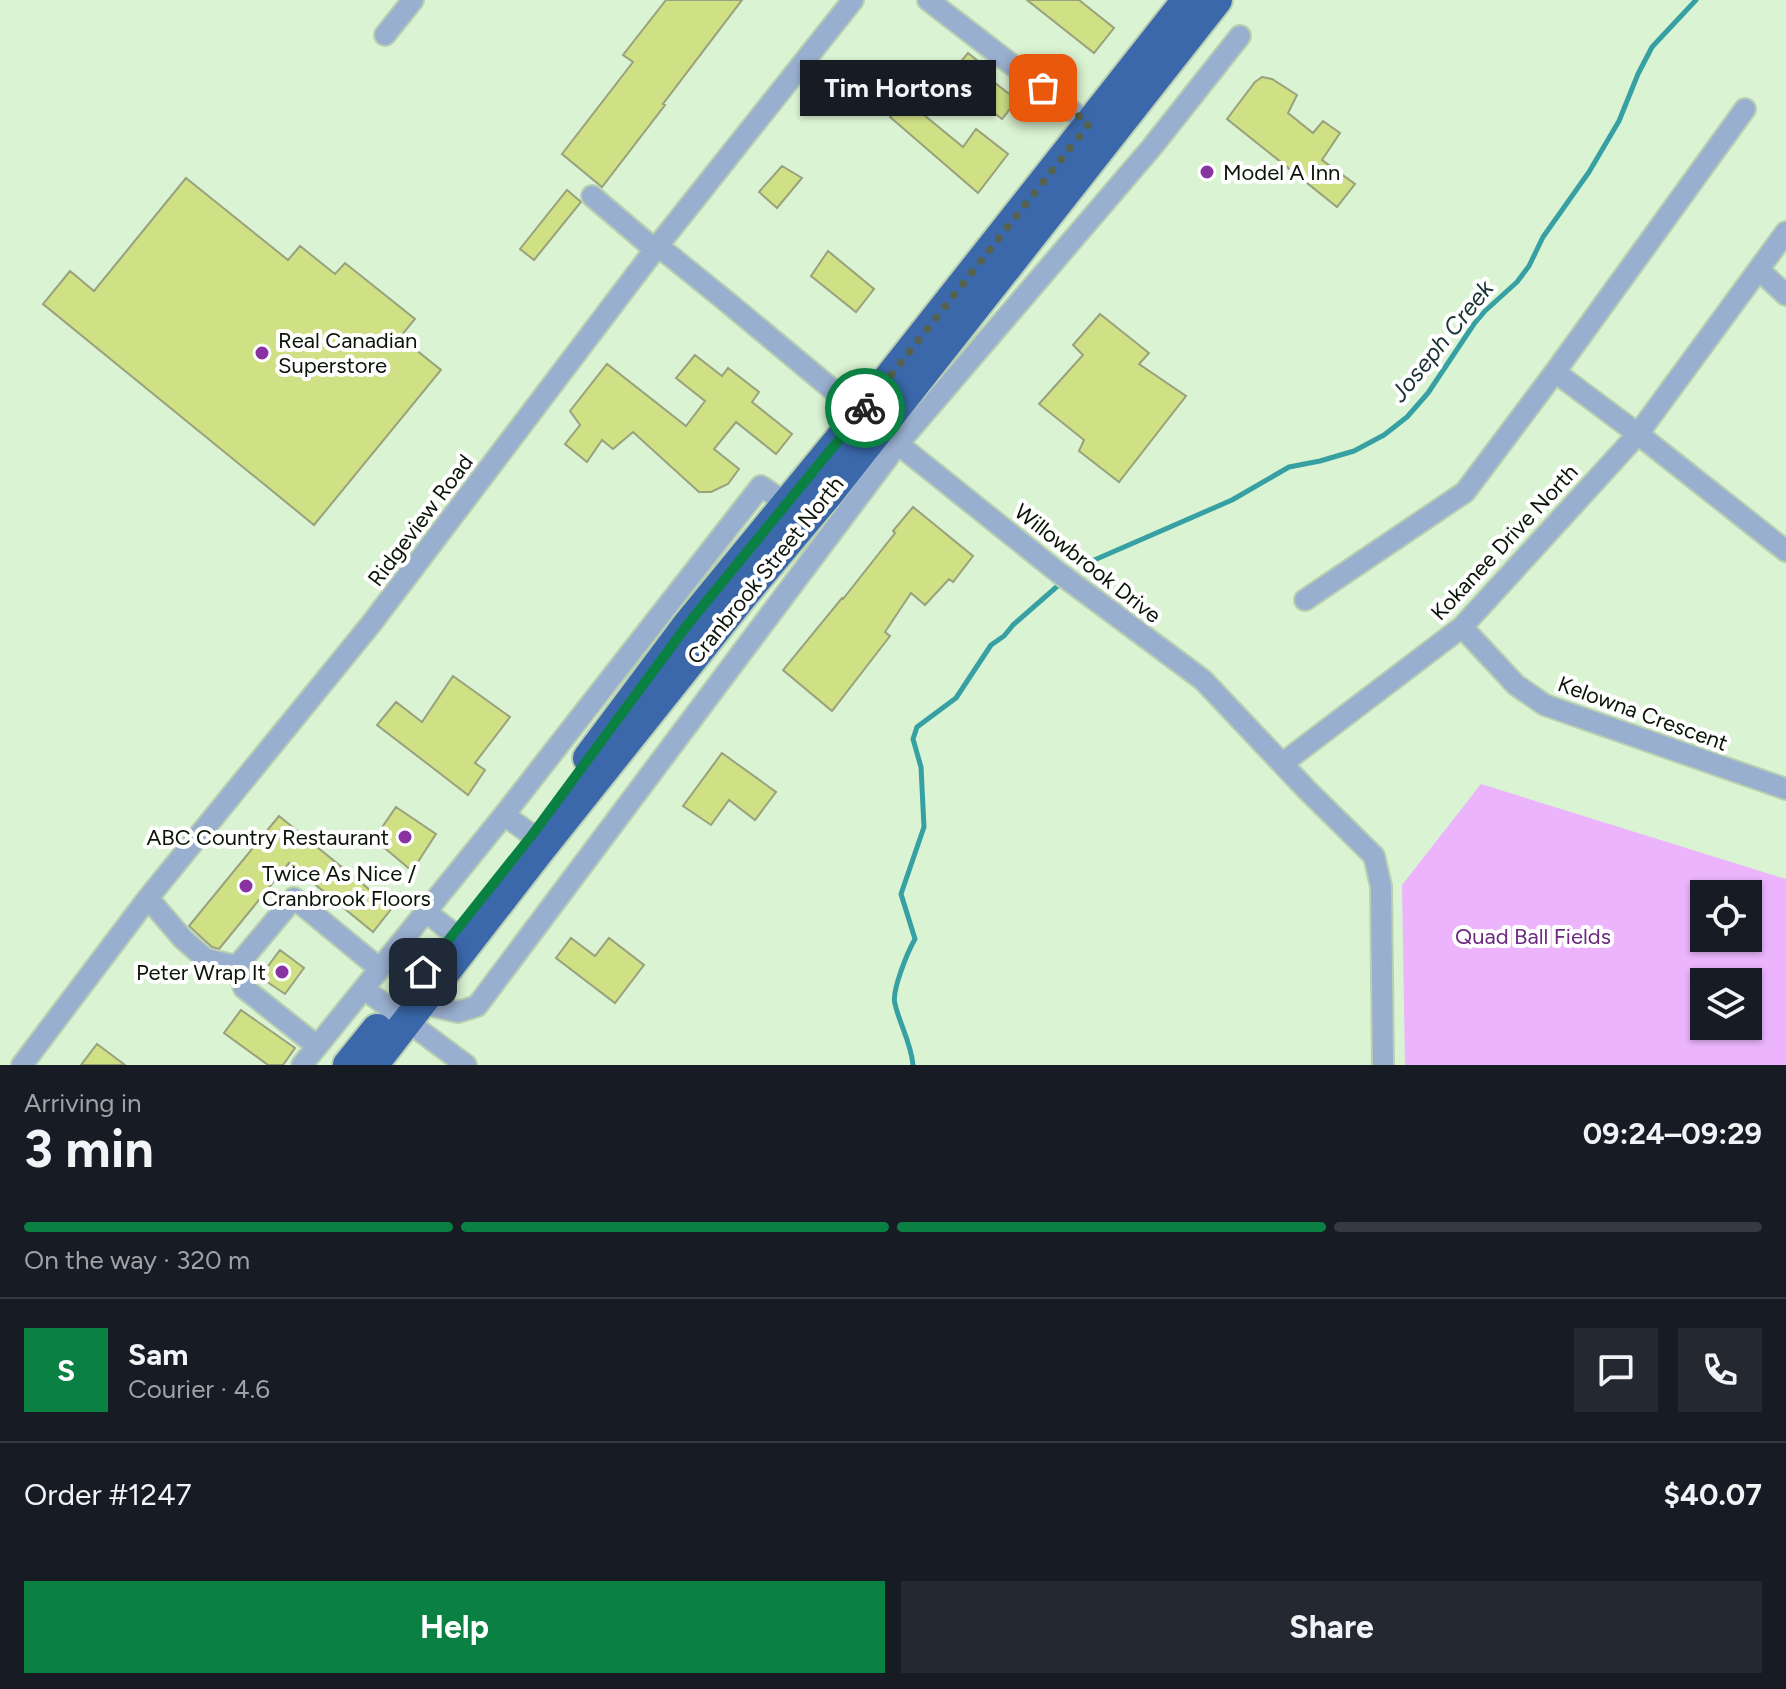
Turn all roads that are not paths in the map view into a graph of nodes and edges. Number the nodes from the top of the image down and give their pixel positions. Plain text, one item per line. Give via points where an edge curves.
1 (413, 0) edge
2 (853, 0) edge
3 (928, 0) edge
4 (1187, 0) edge
5 (1217, 0) edge
6 (385, 35) dead end
7 (1240, 36) dead end
8 (1745, 109) dead end
9 (1098, 131) junction
10 (592, 196) dead end
11 (1786, 232) edge
12 (656, 248) junction
13 (1759, 270) junction
14 (1786, 295) edge
15 (1555, 372) junction
16 (880, 428) junction
17 (1638, 434) junction
18 (1786, 551) edge
19 (1305, 600) dead end
20 (1462, 627) junction
21 (608, 705) junction
22 (1283, 763) junction
23 (1786, 789) edge
24 (504, 815) junction
25 (532, 835) junction
26 (148, 898) junction
27 (426, 912) junction
28 (453, 933) junction
29 (237, 966) junction
30 (380, 969) junction
31 (364, 989) junction
32 (406, 1011) junction
33 (317, 1046) junction
34 (22, 1065) edge
35 (302, 1065) edge
36 (348, 1065) edge
37 (373, 1065) edge
38 (466, 1065) edge
39 (1383, 1065) edge

1 - 6 street
2 - 12 street, Ridgeview Road
3 - 9 street
4 - 9 highway, Cranbrook Street North
5 - 9 highway, Cranbrook Street North
7 - 16 street via 1152,147
8 - 15 street
9 - 16 highway, Cranbrook Street North
10 - 12 street, Willowbrook Drive
11 - 13 street, Kokanee Drive North
12 - 16 street, Willowbrook Drive
12 - 26 street, Ridgeview Road via 371,624
13 - 14 street
13 - 17 street, Kokanee Drive North
15 - 17 street
15 - 19 street via 1465,492
16 - 21 highway, Cranbrook Street North via 787,504 688,624
16 - 22 street, Willowbrook Drive via 1059,573 1203,680
16 - 32 highway, Cranbrook Street North
16 - 32 street via 604,839 477,1006 458,1012
17 - 18 street
17 - 20 street, Kokanee Drive North
20 - 22 street, Kokanee Drive North
20 - 23 street, Kelowna Crescent via 1516,685 1545,705
21 - 24 street
21 - 25 highway, Cranbrook Street North
22 - 39 street, Willowbrook Drive via 1374,856 1381,886
24 - 25 street
24 - 27 street
25 - 28 highway, Cranbrook Street North
26 - 29 street via 206,959
26 - 34 street, Ridgeview Road
27 - 28 street
27 - 30 street
28 - 32 highway, Cranbrook Street North
29 - 30 street via 294,898
29 - 33 street via 244,988
30 - 31 street
31 - 32 street
31 - 33 street
32 - 36 highway, Cranbrook Street North
32 - 37 highway, Cranbrook Street North
32 - 38 street
33 - 35 street

